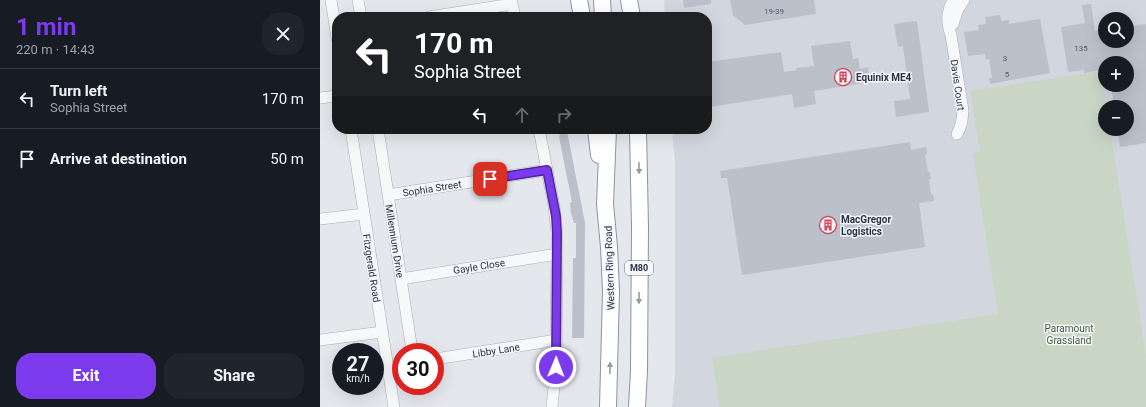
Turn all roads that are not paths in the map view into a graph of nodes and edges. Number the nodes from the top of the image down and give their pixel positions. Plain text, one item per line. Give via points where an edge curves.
1 (331, 0) edge
2 (358, 0) edge
3 (579, 0) edge
4 (602, 0) edge
5 (629, 0) edge
6 (959, 1) edge
7 (511, 2) edge
8 (333, 12) edge
9 (360, 12) edge
10 (456, 12) edge
11 (514, 12) edge
12 (581, 12) edge
13 (603, 12) edge
14 (631, 12) edge
15 (332, 97) edge
16 (320, 98) edge
17 (352, 134) edge
18 (379, 134) edge
19 (540, 134) edge
20 (597, 134) edge
21 (608, 134) edge
22 (638, 134) edge
23 (957, 134) dead end
24 (547, 170) junction
25 (388, 195) junction
26 (605, 204) junction
27 (364, 214) junction
28 (320, 219) edge
29 (557, 254) junction
30 (401, 279) junction
31 (382, 332) junction
32 (320, 340) edge
33 (557, 340) junction
34 (411, 343) edge
35 (444, 358) edge
36 (394, 407) edge
37 (552, 407) edge
38 (608, 407) edge
39 (637, 407) edge

1 - 8 street
2 - 9 street
3 - 12 highway
4 - 13 highway
5 - 14 highway
6 - 23 street, Davis Court via 947,17 963,111
7 - 10 street
7 - 11 street
15 - 16 street
17 - 27 street, Fitzgerald Road
18 - 25 street, Millennium Drive
19 - 24 street
20 - 26 highway
21 - 26 highway, Western Ring Road / M80
22 -> 39 highway, M80 via 640,228
24 - 25 street, Sophia Street
24 - 29 street via 556,216
25 - 30 street, Millennium Drive
38 -> 26 highway, Western Ring Road / M80 via 611,291
27 - 28 street
27 - 31 street, Fitzgerald Road
29 - 30 street, Gayle Close
29 - 33 street
30 - 34 street, Millennium Drive
31 - 32 street
31 - 36 street, Fitzgerald Road
33 - 35 street, Libby Lane
33 - 37 street

